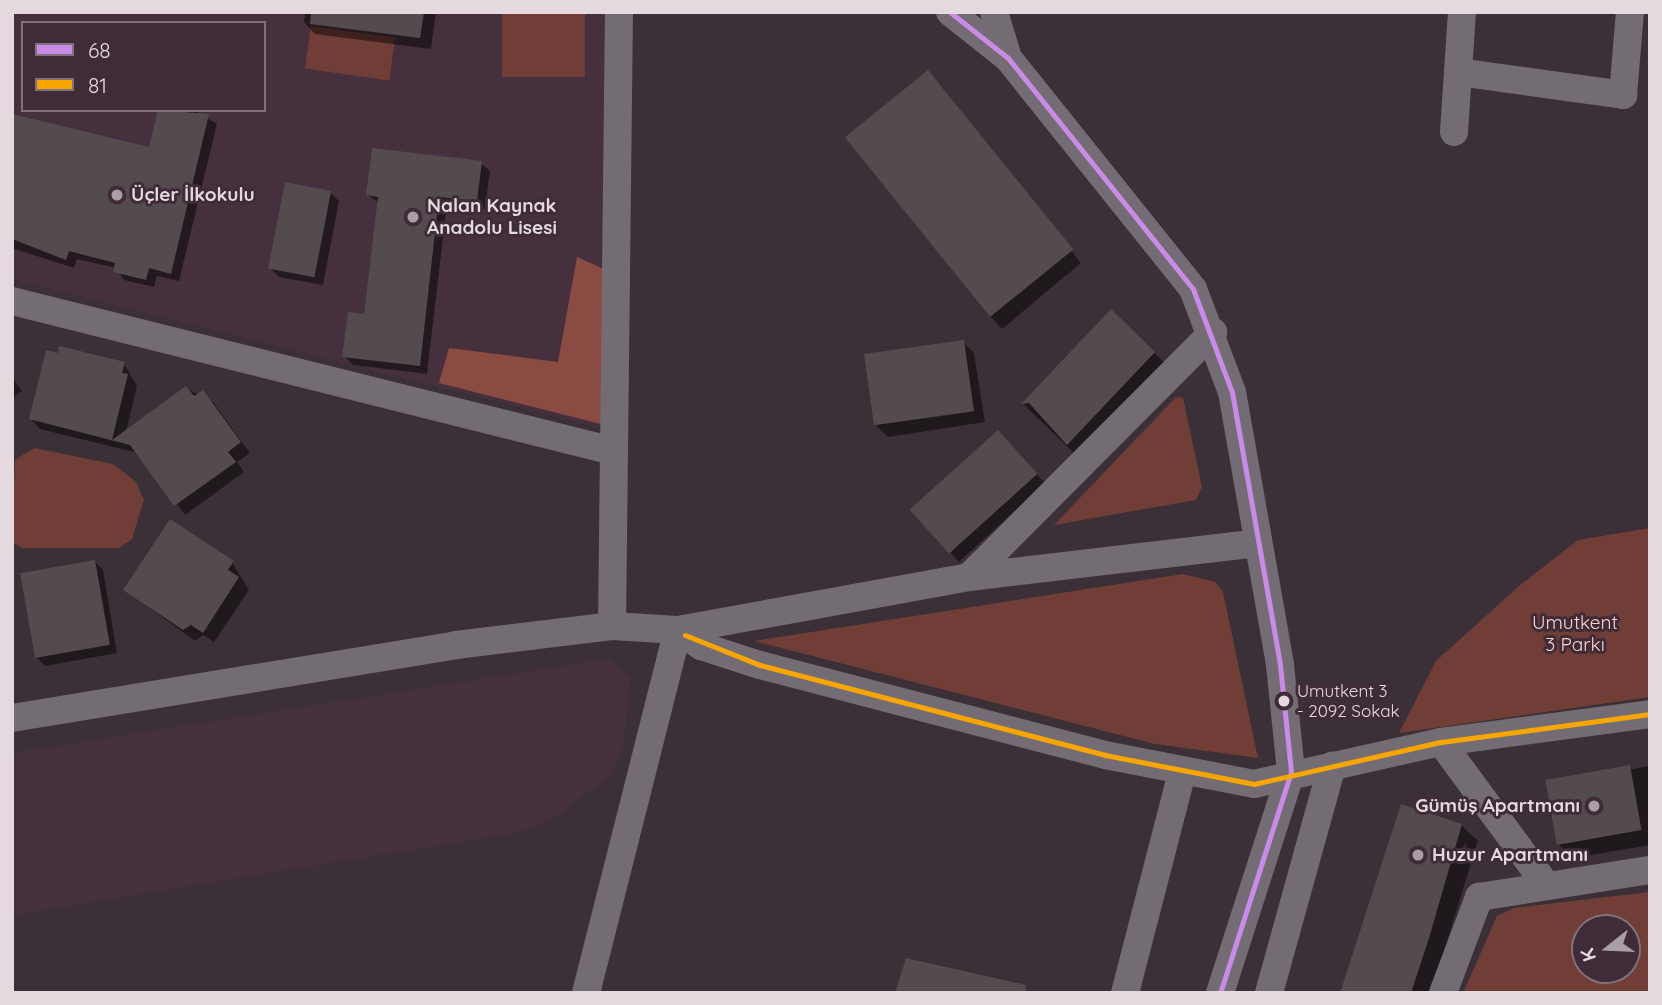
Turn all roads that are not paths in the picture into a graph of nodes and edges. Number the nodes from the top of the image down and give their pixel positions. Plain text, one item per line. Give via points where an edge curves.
1 (619, 12) edge
2 (950, 12) edge
3 (965, 12) edge
4 (994, 12) edge
5 (1462, 12) edge
6 (1630, 12) edge
7 (985, 39) junction
8 (1008, 58) junction
9 (1458, 72) junction
10 (1454, 132) dead end
11 (12, 301) edge
12 (1213, 332) junction
13 (613, 451) junction
14 (1258, 543) junction
15 (969, 578) junction
16 (612, 626) junction
17 (678, 631) junction
18 (1650, 714) edge
19 (12, 718) edge
20 (1441, 742) junction
21 (1332, 766) junction
22 (1291, 772) junction
23 (1182, 773) junction
24 (1650, 870) edge
25 (1546, 886) junction
26 (586, 993) edge
27 (1125, 993) edge
28 (1220, 993) edge
29 (1269, 993) edge
30 (1443, 993) edge

1 - 13 street
2 - 7 street
3 - 7 street
4 - 8 street
5 - 9 street
6 - 9 street via 1623,95
7 - 8 street
8 - 12 street via 1193,289
9 - 10 street
11 - 13 street
12 - 14 street via 1232,392
12 - 15 street
13 - 16 street
14 - 15 street
14 - 22 street
15 - 17 street
16 - 17 street
16 - 19 street via 291,669
17 - 23 street via 701,646 761,665
17 - 26 street
18 - 20 street
20 - 21 street
20 - 25 street
21 - 22 street
21 - 29 street
22 - 23 street via 1254,784
22 - 28 street
23 - 27 street
24 - 25 street
25 - 30 street via 1479,897

